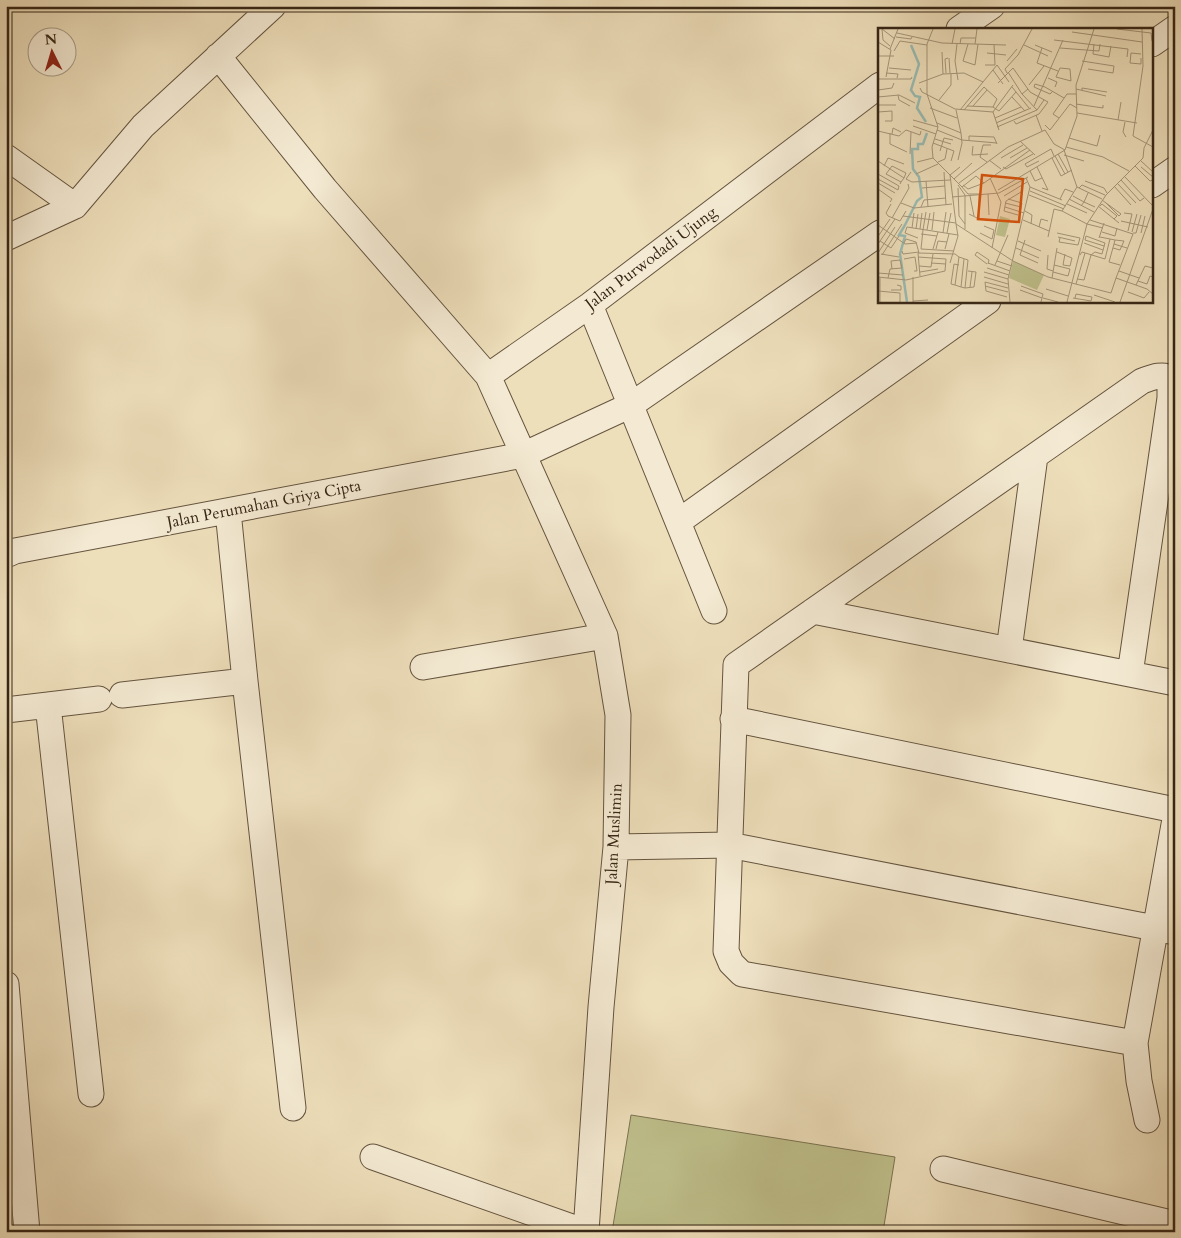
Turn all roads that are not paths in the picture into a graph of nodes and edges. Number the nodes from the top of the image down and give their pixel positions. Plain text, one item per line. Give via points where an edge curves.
1 (273, 6) edge
2 (992, 6) edge
3 (960, 28) edge
4 (1175, 28) edge
5 (1154, 43) edge
6 (218, 56) junction
7 (878, 87) edge
8 (6, 157) edge
9 (1175, 170) edge
10 (1154, 184) edge
11 (75, 206) junction
12 (878, 234) edge
13 (6, 238) edge
14 (987, 302) edge
15 (590, 304) junction
16 (488, 376) junction
17 (631, 405) junction
18 (523, 455) junction
19 (1035, 456) junction
20 (228, 511) junction
21 (678, 522) junction
22 (6, 555) edge
23 (714, 611) dead end
24 (813, 611) junction
25 (605, 636) junction
26 (1009, 650) junction
27 (423, 667) dead end
28 (1130, 674) junction
29 (245, 681) junction
30 (1175, 684) edge
31 (48, 705) junction
32 (6, 710) edge
33 (733, 720) junction
34 (1175, 810) edge
35 (1175, 819) edge
36 (729, 845) junction
37 (616, 847) junction
38 (1165, 930) edge
39 (6, 984) edge
40 (1134, 1043) junction
41 (91, 1094) dead end
42 (292, 1108) dead end
43 (1146, 1120) dead end
44 (373, 1157) dead end
45 (943, 1169) dead end
46 (1175, 1224) edge
47 (28, 1232) edge
48 (586, 1232) edge

1 - 6 street
2 - 3 street
4 - 5 street
6 - 11 street via 143,126
6 - 16 street via 325,189
7 - 15 street, Jalan Purwodadi Ujung
8 - 11 street
9 - 10 street
11 - 13 street
12 - 17 street, Jalan Perumahan Griya Cipta
14 - 21 street
15 - 16 street, Jalan Purwodadi Ujung
15 - 17 street
16 - 18 street
17 - 18 street, Jalan Perumahan Griya Cipta
17 - 21 street
18 - 20 street, Jalan Perumahan Griya Cipta
18 - 25 street, Jalan Muslimin
19 - 24 street
19 - 26 street
19 - 28 street via 1142,381 1161,376 1170,378 1170,398
20 - 22 street, Jalan Perumahan Griya Cipta
20 - 29 street
21 - 23 street
24 - 26 street
24 - 33 street via 736,665
25 - 27 street
25 - 37 street, Jalan Muslimin via 618,715
26 - 28 street
28 - 30 street
29 - 31 street
29 - 42 street
31 - 32 street
31 - 41 street
33 - 34 street
33 - 36 street
35 - 38 street
36 - 37 street
36 - 38 street
36 - 40 street via 726,951 731,964 742,974
37 - 48 street, Jalan Muslimin via 601,1007
38 - 40 street
39 - 47 street
40 - 43 street
44 - 48 street
45 - 46 street

